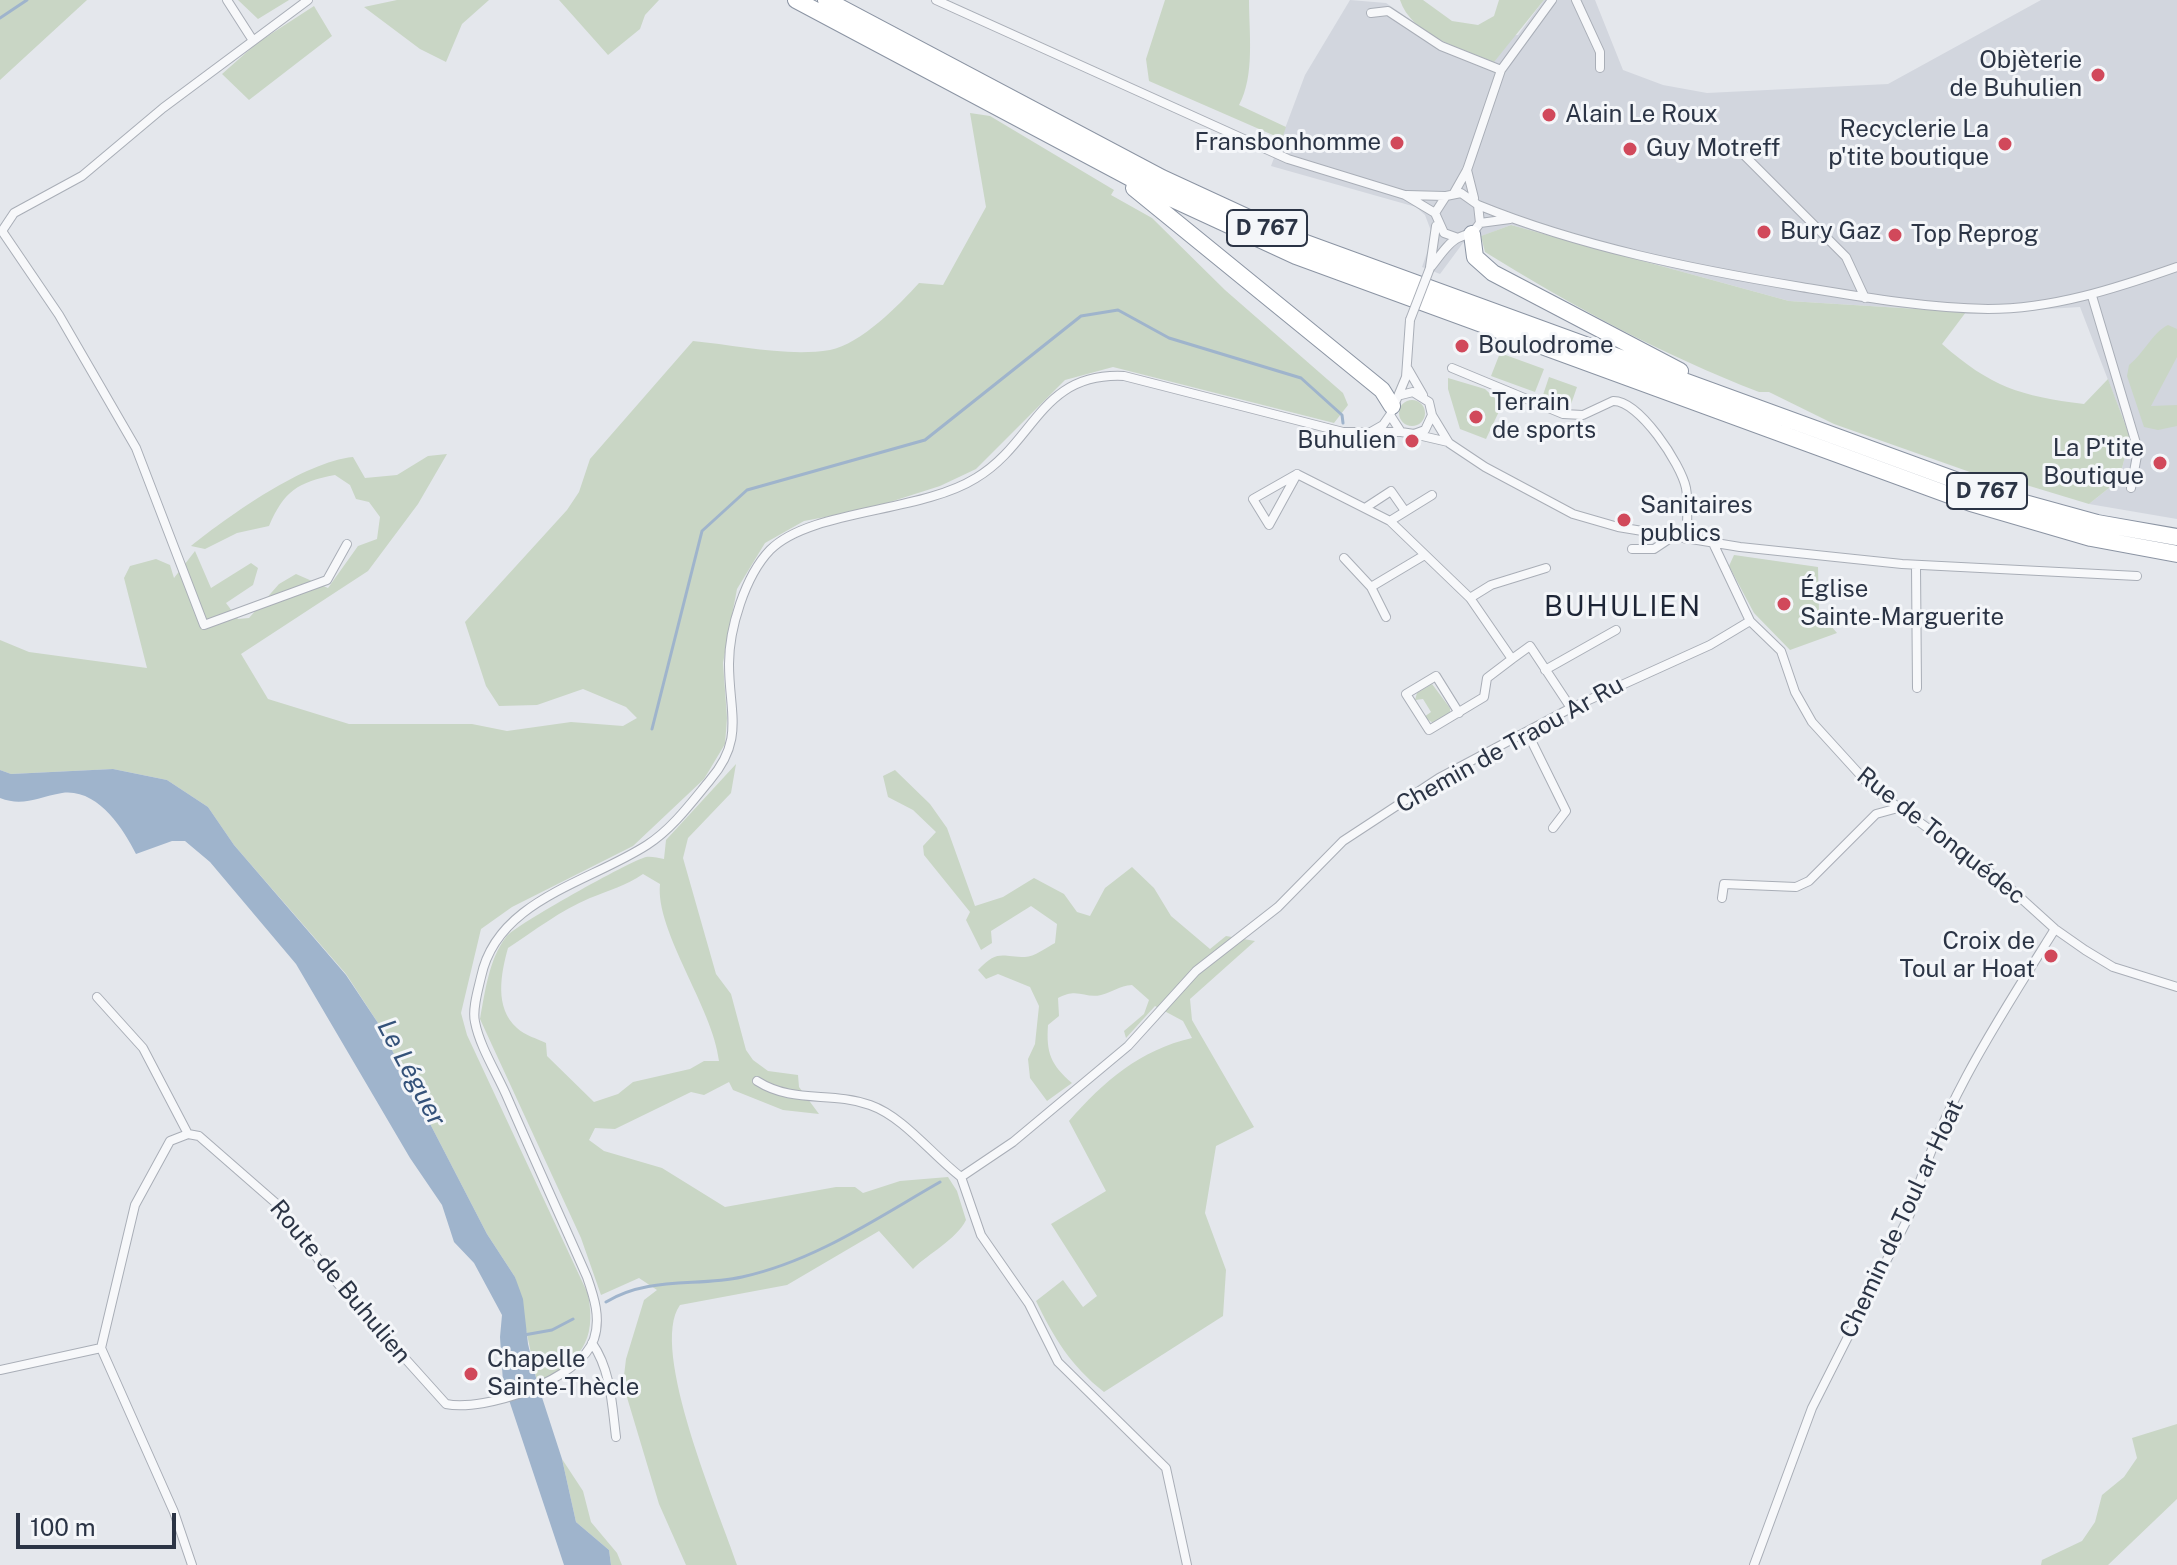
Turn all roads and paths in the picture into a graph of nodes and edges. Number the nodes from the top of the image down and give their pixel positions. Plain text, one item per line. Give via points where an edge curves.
1 (227, 0) edge
2 (308, 0) edge
3 (796, 0) edge
4 (826, 0) edge
5 (936, 0) edge
6 (1552, 0) edge
7 (1576, 0) edge
8 (1371, 13) dead end
9 (252, 39) junction
10 (1600, 68) dead end
11 (1501, 70) junction
12 (1745, 156) dead end
13 (1109, 167) junction
14 (1467, 170) junction
15 (1405, 195) junction
16 (1450, 195) junction
17 (1476, 202) junction
18 (1436, 216) junction
19 (1512, 219) junction
20 (1470, 232) junction
21 (2177, 267) edge
22 (1430, 268) junction
23 (2092, 296) junction
24 (1865, 298) junction
25 (1407, 368) junction
26 (1452, 368) dead end
27 (1424, 397) junction
28 (1734, 399) junction
29 (1394, 405) junction
30 (1432, 415) junction
31 (1401, 432) junction
32 (1368, 434) junction
33 (1414, 434) junction
34 (1449, 443) junction
35 (1297, 474) junction
36 (2131, 488) dead end
37 (1432, 495) dead end
38 (1365, 508) junction
39 (1405, 511) junction
40 (1390, 521) junction
41 (1672, 537) junction
42 (2177, 537) edge
43 (1686, 539) junction
44 (1713, 543) junction
45 (347, 544) dead end
46 (1632, 549) dead end
47 (2177, 554) edge
48 (1423, 556) junction
49 (1344, 558) dead end
50 (1916, 566) junction
51 (1546, 568) dead end
52 (2137, 576) dead end
53 (1371, 587) junction
54 (1470, 598) junction
55 (1386, 617) dead end
56 (1750, 621) junction
57 (1616, 630) dead end
58 (1512, 659) junction
59 (1545, 670) junction
60 (1917, 688) dead end
61 (1571, 708) junction
62 (1459, 713) junction
63 (1527, 732) junction
64 (1903, 809) junction
65 (1553, 828) dead end
66 (1722, 898) dead end
67 (2055, 929) junction
68 (2177, 987) edge
69 (97, 997) dead end
70 (757, 1081) dead end
71 (188, 1134) junction
72 (961, 1177) junction
73 (592, 1343) junction
74 (101, 1348) junction
75 (0, 1370) edge
76 (616, 1437) dead end
77 (192, 1565) edge
78 (1187, 1565) edge
79 (1754, 1565) edge

1 - 9 street
2 - 9 street
3 - 13 highway, D 767
4 - 28 highway, D 767 via 1231,212
5 - 15 street via 1288,159
6 - 11 street
7 - 10 street via 1600,52
8 - 11 street via 1388,11 1441,46
9 - 45 street via 82,176 14,213 2,231 59,315 136,448 204,625 327,580
11 - 14 street
12 - 24 street via 1846,257
13 - 29 highway
13 - 47 highway, D 767 via 1296,256 1971,503 2091,538
14 - 16 street
14 - 17 street
15 - 16 street
15 - 18 street
16 - 17 street
16 - 18 street
17 - 19 street
17 - 20 street
18 - 20 street via 1444,233
18 - 22 street
19 - 20 street
19 - 24 street via 1696,270
20 - 22 street
20 - 28 highway, D 767 via 1475,257 1493,273
21 - 23 street
22 - 25 street, bridge via 1410,320
23 - 24 street via 1990,309
23 - 36 street via 2138,450
25 - 27 street
25 - 29 street
26 - 43 street via 1563,414 1583,415 1613,401 1631,407 1681,472
27 - 29 street via 1413,392
27 - 30 street
28 - 42 highway, D 767 via 1999,496 2097,523
29 - 31 street
29 - 32 street via 1383,425
30 - 33 street via 1425,430
30 - 34 street
31 - 32 street
31 - 33 street
32 - 73 street via 1124,376 1089,378 1052,399 978,478 916,502 808,527 768,552 749,583 729,656 734,720 725,763 648,844 512,919 491,947 481,974 476,1025 587,1277 596,1312
33 - 34 street
34 - 41 street via 1573,514
35 - 35 street via 1253,499 1269,525 1276,512
35 - 38 street
37 - 39 street
38 - 39 street via 1391,491
38 - 40 street
39 - 40 street
40 - 48 street
41 - 43 street
41 - 46 street via 1654,549
43 - 44 street
44 - 50 street
44 - 56 street, Rue de Tonquédec
48 - 53 street
48 - 54 street
49 - 53 street
50 - 52 street
50 - 60 street
51 - 54 street via 1491,585
53 - 55 street
54 - 58 street
56 - 61 street, Chemin de Traou Ar Ru via 1710,645
56 - 64 street, Rue de Tonquédec via 1781,651 1812,722 1873,789
57 - 59 street
58 - 59 street via 1530,646
58 - 62 street via 1487,678 1484,697
59 - 61 street
61 - 63 street, Chemin de Traou Ar Ru
62 - 62 street via 1436,676 1406,694 1429,730
63 - 65 street via 1566,811
63 - 72 street, Chemin de Traou Ar Ru via 1439,778 1343,841 1278,907 1196,971 1128,1046 1022,1135
64 - 66 street via 1876,814 1809,881 1796,887 1724,884
64 - 67 street, Rue de Tonquédec via 2002,881
67 - 68 street, Rue de Tonquédec via 2113,967
67 - 79 street, Chemin de Toul ar Hoat via 1983,1044 1918,1181 1910,1214 1812,1408
69 - 71 street via 143,1048
70 - 72 street via 788,1096 848,1099 879,1109
71 - 73 street, Route de Buhulien via 199,1136 278,1205 330,1275 439,1400 458,1406 495,1401 547,1382
71 - 74 street via 170,1141 135,1205
72 - 78 street via 981,1235 1019,1288 1058,1362 1166,1468
73 - 76 street via 605,1369
74 - 75 street
74 - 77 street

